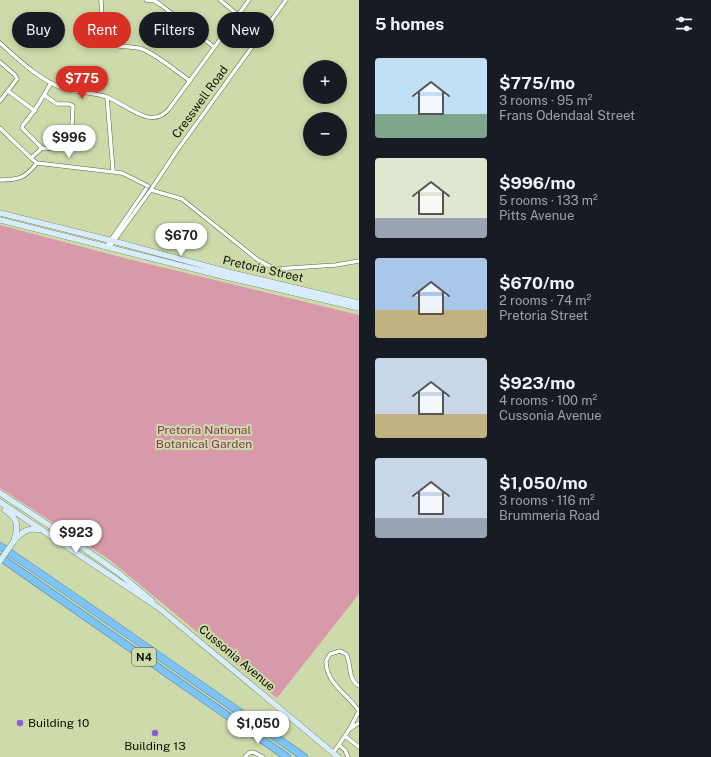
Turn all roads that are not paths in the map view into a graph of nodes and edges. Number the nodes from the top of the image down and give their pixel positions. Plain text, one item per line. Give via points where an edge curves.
1 (101, 0) edge
2 (146, 0) edge
3 (220, 0) edge
4 (249, 0) edge
5 (286, 0) edge
6 (234, 12) edge
7 (240, 12) edge
8 (274, 17) edge
9 (0, 43) edge
10 (217, 43) edge
11 (214, 47) junction
12 (252, 48) edge
13 (0, 62) edge
14 (190, 81) junction
15 (51, 83) junction
16 (8, 91) junction
17 (44, 95) junction
18 (107, 97) junction
19 (0, 101) edge
20 (35, 111) junction
21 (0, 128) edge
22 (42, 148) junction
23 (31, 158) junction
24 (37, 163) junction
25 (113, 171) junction
26 (0, 180) edge
27 (149, 188) junction
28 (0, 214) edge
29 (0, 220) edge
30 (112, 241) junction
31 (108, 247) junction
32 (359, 261) edge
33 (359, 303) edge
34 (359, 308) edge
35 (0, 493) edge
36 (0, 502) edge
37 (0, 506) edge
38 (33, 515) junction
39 (29, 522) junction
40 (51, 536) junction
41 (14, 541) junction
42 (0, 545) edge
43 (0, 557) edge
44 (0, 561) edge
45 (158, 607) junction
46 (359, 686) edge
47 (359, 723) edge
48 (349, 730) junction
49 (345, 736) junction
50 (339, 745) junction
51 (359, 747) edge
52 (336, 755) edge
53 (245, 757) edge
54 (263, 757) edge
55 (287, 757) edge
56 (304, 757) edge
57 (348, 757) edge

1 - 14 street via 103,39 110,44 148,51
2 - 11 street via 161,5
3 - 6 street
4 - 7 street
5 - 8 street, Cresswell Road
9 - 15 street
10 - 11 street
11 - 14 street
12 - 27 street, Cresswell Road
13 - 16 street via 17,78
14 - 18 street via 160,117 150,118
15 - 17 street
15 - 18 street via 62,88
16 - 19 street
16 - 20 street
17 - 20 street
17 - 22 street via 58,104 72,104 74,109 71,147
18 - 25 street
20 - 22 street via 22,128
21 - 23 street
22 - 23 street
23 - 24 street
24 - 25 street
24 - 26 street via 30,172 19,179
25 - 27 street via 126,174
27 - 30 street, Cresswell Road
27 - 32 street via 182,199 258,260 275,269
28 - 30 main road, Pretoria Street
29 - 31 main road, Pretoria Street
30 - 31 street, Cresswell Road
30 - 33 main road, Pretoria Street
31 - 34 main road, Pretoria Street
35 - 38 main road, Cussonia Avenue
36 - 39 main road, Cussonia Avenue
37 - 41 main road via 16,521 18,528
38 - 39 main road
38 - 45 main road, Cussonia Avenue via 120,574
39 - 40 main road, Cussonia Avenue
39 - 41 main road
40 - 41 main road via 32,528
40 - 45 main road, Cussonia Avenue
41 - 44 main road, bridge
42 - 56 highway, N4
43 - 55 highway, N4
45 - 52 main road, Cussonia Avenue
46 - 48 street via 351,678 346,654 340,651 330,654 326,661 328,673 359,711
47 - 48 street
48 - 49 street
49 - 50 street
49 - 51 street
50 - 52 street
50 - 57 street
53 - 54 street via 250,753

